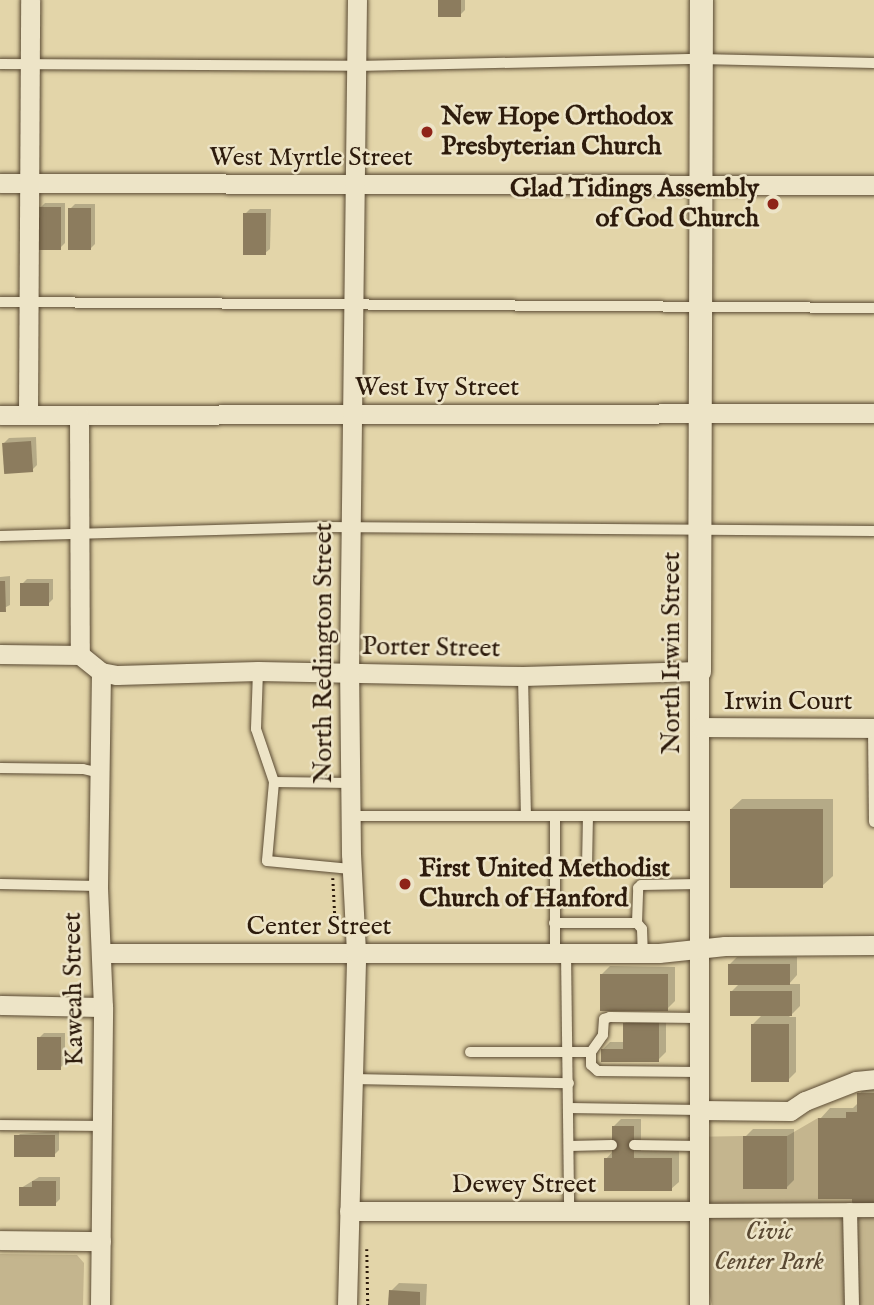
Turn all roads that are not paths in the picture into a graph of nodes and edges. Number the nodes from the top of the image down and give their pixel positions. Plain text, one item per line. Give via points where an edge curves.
1 (30, 0) edge
2 (357, 0) edge
3 (701, 0) edge
4 (701, 59) junction
5 (874, 63) edge
6 (0, 64) edge
7 (30, 64) junction
8 (356, 66) junction
9 (0, 183) edge
10 (30, 183) junction
11 (355, 184) junction
12 (700, 185) junction
13 (874, 185) edge
14 (0, 302) edge
15 (29, 303) junction
16 (353, 305) junction
17 (700, 307) junction
18 (874, 308) edge
19 (700, 413) junction
20 (874, 413) edge
21 (351, 414) junction
22 (0, 415) edge
23 (28, 415) junction
24 (79, 415) junction
25 (350, 528) junction
26 (700, 531) junction
27 (874, 531) edge
28 (0, 536) edge
29 (79, 536) junction
30 (0, 654) edge
31 (80, 655) junction
32 (258, 671) junction
33 (699, 671) junction
34 (101, 672) junction
35 (349, 673) junction
36 (523, 676) junction
37 (701, 727) junction
38 (874, 728) edge
39 (0, 768) edge
40 (102, 774) junction
41 (274, 782) junction
42 (351, 783) junction
43 (352, 816) junction
44 (526, 816) junction
45 (555, 816) junction
46 (588, 816) junction
47 (701, 816) junction
48 (874, 822) edge
49 (587, 867) dead end
50 (351, 869) junction
51 (0, 884) edge
52 (699, 884) junction
53 (99, 886) junction
54 (554, 923) junction
55 (637, 923) junction
56 (874, 936) edge
57 (874, 945) edge
58 (698, 949) junction
59 (561, 951) junction
60 (356, 952) junction
61 (643, 952) junction
62 (101, 953) junction
63 (0, 1005) edge
64 (103, 1007) junction
65 (698, 1018) junction
66 (470, 1052) dead end
67 (569, 1052) junction
68 (591, 1052) junction
69 (698, 1072) junction
70 (353, 1079) junction
71 (874, 1079) edge
72 (569, 1083) junction
73 (569, 1108) junction
74 (699, 1110) junction
75 (0, 1125) edge
76 (100, 1126) junction
77 (612, 1145) dead end
78 (634, 1145) dead end
79 (569, 1146) junction
80 (699, 1146) junction
81 (850, 1210) junction
82 (874, 1210) edge
83 (358, 1211) junction
84 (699, 1211) junction
85 (569, 1212) junction
86 (0, 1240) edge
87 (100, 1241) junction
88 (100, 1305) edge
89 (347, 1305) edge
90 (699, 1305) edge
91 (852, 1305) edge

1 - 7 street
2 - 8 street, North Redington Street
3 - 4 street, North Irwin Street
4 - 5 lane
4 - 8 lane
4 - 12 street, North Irwin Street
6 - 7 lane
7 - 8 lane
7 - 10 street
8 - 11 street, North Redington Street
9 - 10 street, West Myrtle Street
10 - 11 street, West Myrtle Street
10 - 15 street
11 - 12 street, West Myrtle Street
11 - 16 street, North Redington Street
12 - 13 street, West Myrtle Street
12 - 17 street, North Irwin Street
14 - 15 lane
15 - 16 lane
15 - 23 street
16 - 17 lane
16 - 21 street, North Redington Street
17 - 18 lane
17 - 19 street, North Irwin Street
19 - 20 street, West Ivy Street
19 - 21 street, West Ivy Street
19 - 26 street, North Irwin Street
21 - 24 street, West Ivy Street
21 - 25 street, North Redington Street
22 - 23 street, West Ivy Street
23 - 24 street, West Ivy Street
24 - 29 street
25 - 26 lane
25 - 29 lane
25 - 35 street, North Redington Street
26 - 27 lane
26 - 33 street, North Irwin Street
28 - 29 lane
29 - 31 street
30 - 31 street
31 - 34 street
32 - 34 street, Porter Street
32 - 35 street, Porter Street
32 - 41 lane via 256,729
33 - 36 street, Porter Street
33 - 37 street, North Irwin Street
34 - 40 street, Kaweah Street
35 - 36 street, Porter Street
35 - 42 street, North Redington Street
36 - 44 lane
37 - 38 street, Irwin Court
37 - 47 street, North Irwin Street
38 - 48 lane
39 - 40 lane via 83,769
40 - 53 street, Kaweah Street
41 - 42 lane
41 - 50 lane via 267,861
42 - 43 street, North Redington Street
43 - 44 lane
43 - 50 street, North Redington Street
44 - 45 lane
45 - 46 lane
45 - 54 lane
46 - 47 lane
46 - 49 lane
47 - 52 street, North Irwin Street
50 - 60 street, North Redington Street
51 - 53 lane
52 - 55 lane via 639,886
52 - 58 street, North Irwin Street
53 - 62 street, Kaweah Street
54 - 55 lane
54 - 59 lane
55 - 61 lane via 642,929
56 - 57 lane
57 - 58 street, Center Street
58 - 61 street, Center Street
58 - 65 street, North Irwin Street
59 - 60 street, Center Street
59 - 61 street, Center Street
59 - 67 lane
60 - 62 street, Center Street
60 - 70 street, North Redington Street
62 - 64 street, Kaweah Street
63 - 64 street
64 - 76 street, Kaweah Street
65 - 68 lane via 610,1017 604,1019 603,1035
65 - 69 street, North Irwin Street
66 - 67 lane
67 - 68 lane
67 - 72 lane
68 - 69 lane via 591,1065 598,1071
69 - 74 street, North Irwin Street
70 - 72 lane
70 - 83 street, North Redington Street
71 - 74 street via 856,1081 790,1111
72 - 73 lane
73 - 74 lane
73 - 79 lane
74 - 80 street, North Irwin Street
75 - 76 lane
76 - 87 street, Kaweah Street
77 - 79 lane
78 - 80 lane
79 - 85 lane
80 - 84 street, North Irwin Street
81 - 82 street
81 - 84 street
81 - 91 street
83 - 85 street, Dewey Street
83 - 89 street, North Redington Street
84 - 85 street, Dewey Street
84 - 90 street, North Irwin Street
86 - 87 street
87 - 88 street, Kaweah Street

